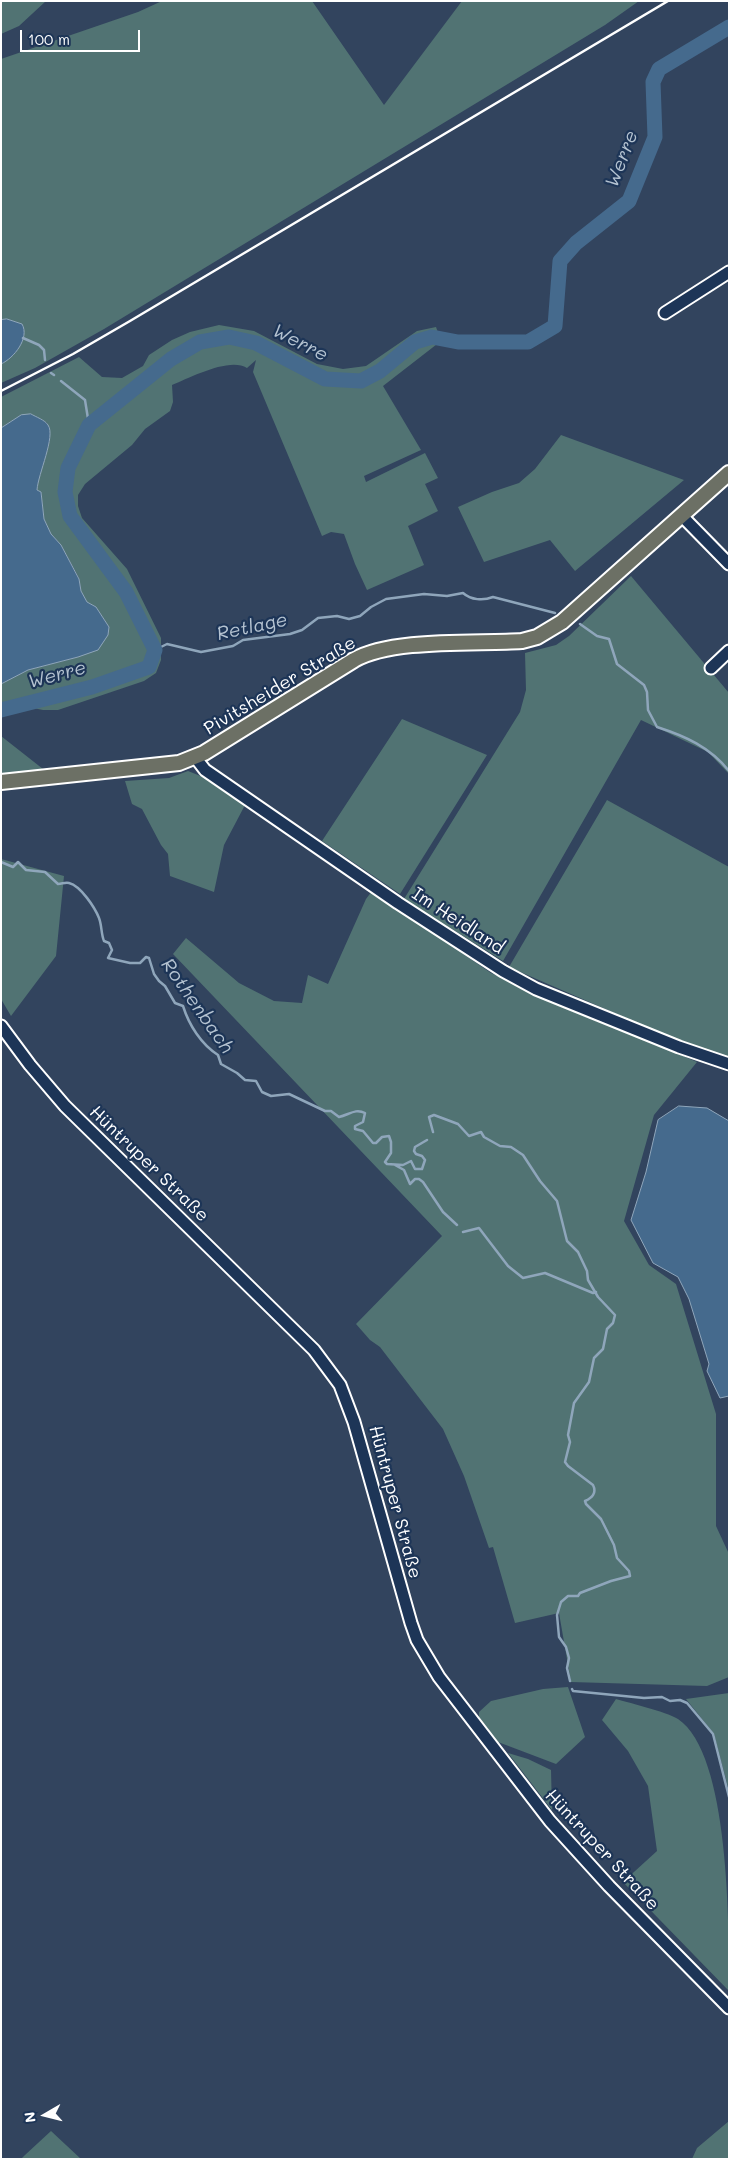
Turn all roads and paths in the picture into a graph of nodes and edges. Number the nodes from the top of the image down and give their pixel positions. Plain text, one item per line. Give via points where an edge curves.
1 (729, 272) edge
2 (665, 313) dead end
3 (729, 473) edge
4 (681, 515) junction
5 (729, 564) edge
6 (729, 651) edge
7 (711, 668) dead end
8 (195, 757) junction
9 (1, 782) edge
10 (1, 1026) edge
11 (729, 1064) edge
12 (729, 2008) edge

1 - 2 street
3 - 4 main road, Pivitsheider Straße
4 - 5 street
4 - 8 main road, Pivitsheider Straße via 562,622 537,636 522,641 396,647 376,651 354,660
6 - 7 street
8 - 9 main road, Pivitsheider Straße via 161,766
8 - 11 street, Im Heidland via 205,770 398,903 503,970 554,997
10 - 12 street, Hüntruper Straße via 65,1106 314,1350 328,1368 340,1385 354,1422 417,1640 439,1678 550,1821

